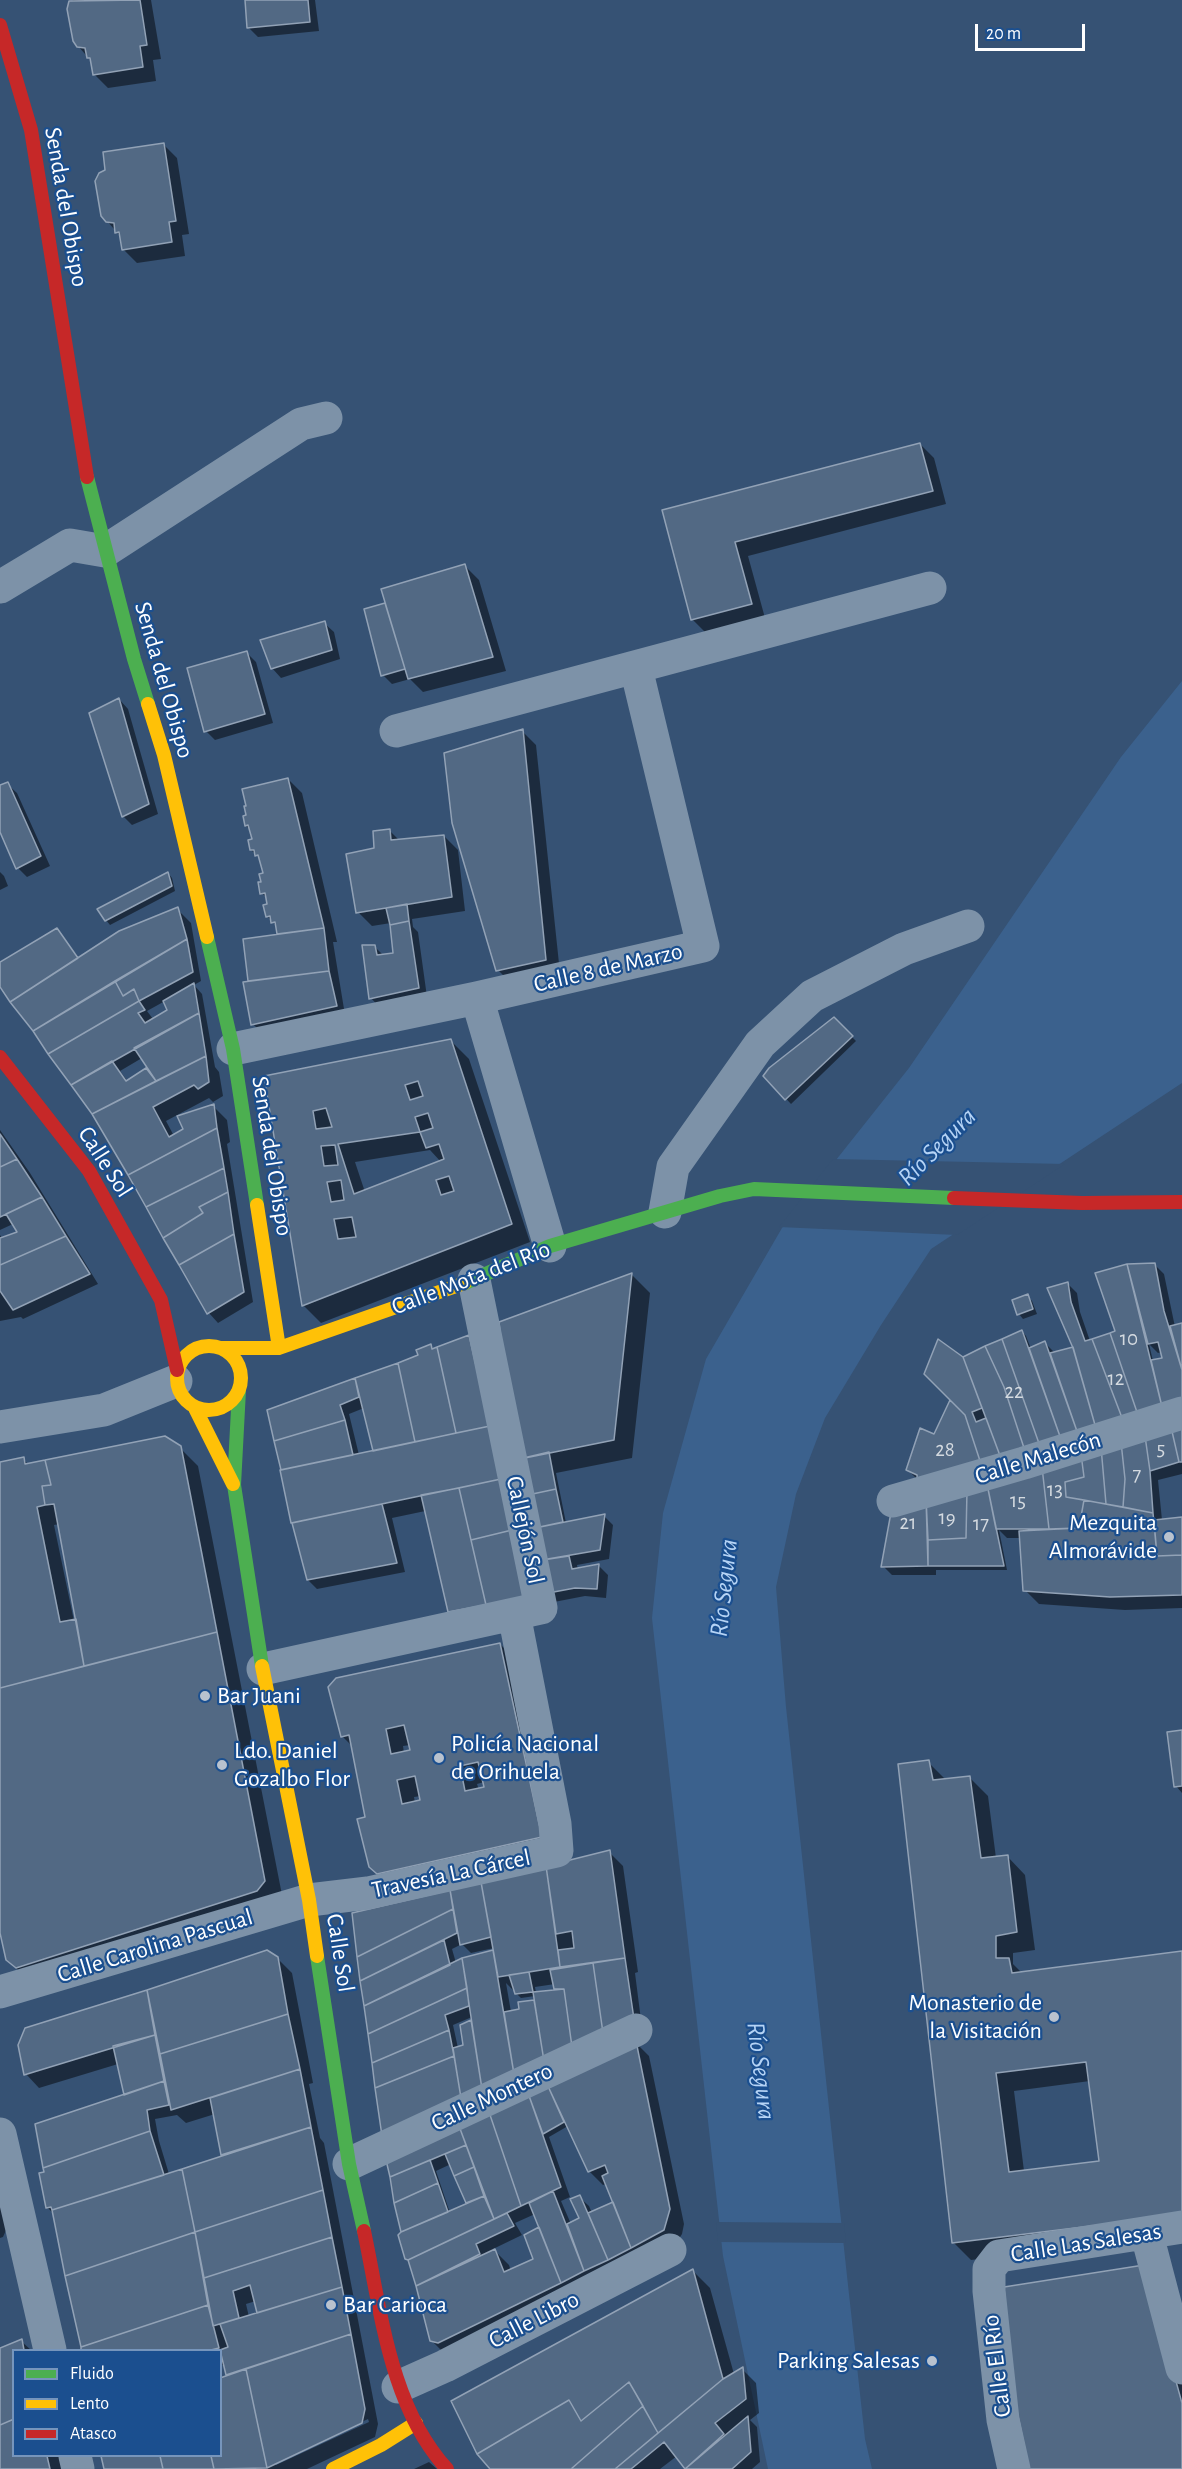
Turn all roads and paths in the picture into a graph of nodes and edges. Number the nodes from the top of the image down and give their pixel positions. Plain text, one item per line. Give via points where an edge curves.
1 (0, 25) edge
2 (326, 418) dead end
3 (105, 551) junction
4 (0, 587) edge
5 (930, 588) dead end
6 (636, 668) junction
7 (396, 731) dead end
8 (968, 926) dead end
9 (477, 998) junction
10 (233, 1049) junction
11 (0, 1057) edge
12 (1179, 1201) edge
13 (665, 1212) junction
14 (550, 1246) junction
15 (474, 1280) junction
16 (160, 1300) junction
17 (177, 1315) dead end
18 (194, 1330) dead end
19 (216, 1347) junction
20 (279, 1348) junction
21 (177, 1375) junction
22 (240, 1385) junction
23 (195, 1408) junction
24 (1182, 1413) edge
25 (0, 1427) edge
26 (234, 1485) junction
27 (893, 1501) dead end
28 (514, 1614) junction
29 (263, 1669) junction
30 (309, 1900) junction
31 (0, 1992) edge
32 (636, 2030) dead end
33 (0, 2134) edge
34 (348, 2164) junction
35 (1182, 2227) edge
36 (1147, 2235) junction
37 (12, 2248) edge
38 (670, 2250) dead end
39 (992, 2263) joint
40 (50, 2349) edge
41 (1182, 2368) edge
42 (398, 2387) junction
43 (416, 2423) junction
44 (333, 2469) edge
45 (447, 2469) edge
46 (1014, 2469) edge

1 - 3 street, Senda del Obispo via 31,129 89,490
2 - 3 street via 302,424
3 - 4 street via 70,545
3 - 10 street, Senda del Obispo via 164,755
5 - 6 street
6 - 7 street
6 - 9 street, Calle 8 de Marzo via 703,946
8 - 13 street via 904,949 812,996 760,1044 673,1167
9 - 10 street, Calle 8 de Marzo
9 - 14 street
10 - 20 street, Senda del Obispo
11 - 16 street, Calle Sol via 89,1171
12 - 13 street, Calle Mota del Río via 1082,1203 754,1189
13 - 14 street, Calle Mota del Río
14 - 15 street, Calle Mota del Río
15 - 20 street, Calle Mota del Río
15 - 28 street, Callejón Sol via 541,1608
16 - 17 street, Calle Sol
16 - 21 street, Calle Sol
18 - 19 street
19 - 20 street, Calle Mota del Río
19 - 21 street via 199,1347 189,1352
19 - 22 street via 236,1361
20 - 22 street, Calle Mota del Río
21 - 23 street via 179,1392
21 - 25 street via 104,1410
22 - 23 street via 234,1399 217,1410
22 - 26 street, Calle Sol
23 - 26 street, Calle Sol
24 - 27 street, Calle Malecón
26 - 29 street, Calle Sol
28 - 29 street, Callejón Sol
28 - 30 street, Travesía La Cárcel via 557,1851 368,1893
29 - 30 street, Calle Sol
30 - 31 street, Calle Carolina Pascual
30 - 34 street, Calle Sol
32 - 34 street, Calle Montero
33 - 37 street
34 - 42 street, Calle Sol
35 - 36 street, Calle Las Salesas
36 - 39 street, Calle Las Salesas via 999,2256
36 - 41 street
37 - 40 street
38 - 42 street, Calle Libro
39 - 46 street, Calle El Río via 988,2278 990,2303 1003,2420
42 - 43 street, Calle Sol
43 - 44 street
43 - 45 street, Calle Sol

